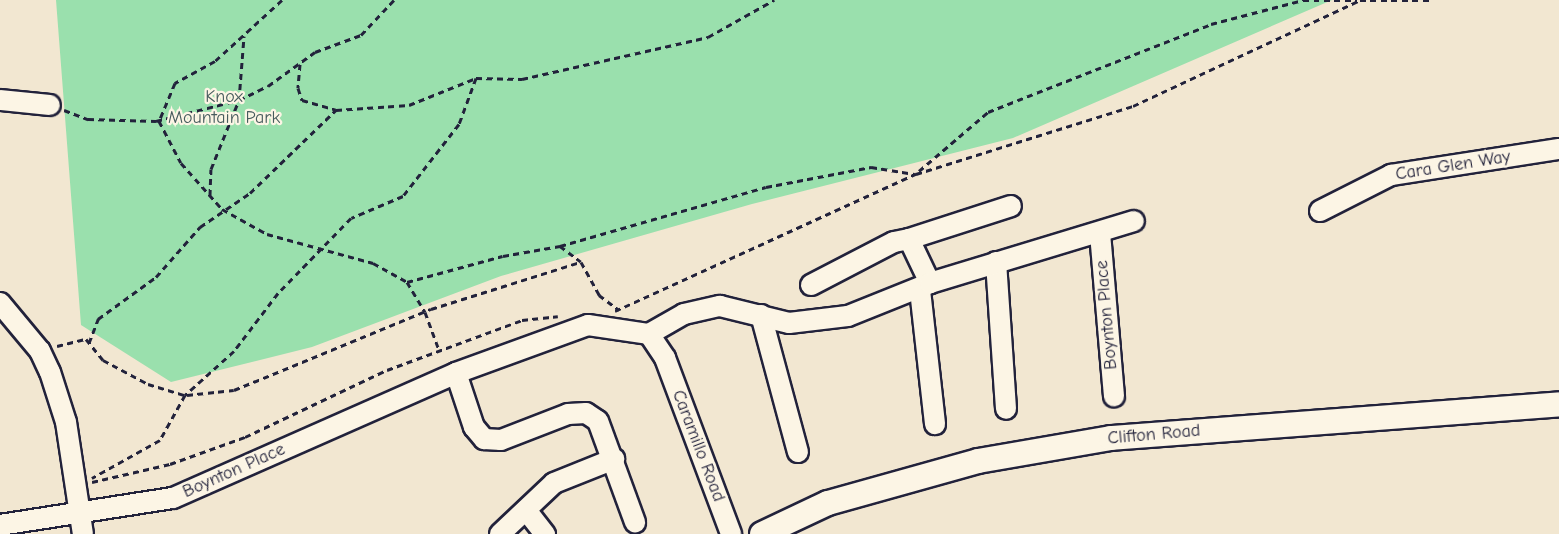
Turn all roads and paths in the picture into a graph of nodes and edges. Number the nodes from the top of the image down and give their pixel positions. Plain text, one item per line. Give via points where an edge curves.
1 (282, 0) edge
2 (394, 0) edge
3 (774, 0) edge
4 (1360, 0) edge
5 (1431, 0) edge
6 (245, 34) junction
7 (300, 63) junction
8 (476, 78) junction
9 (0, 100) edge
10 (239, 100) junction
11 (50, 105) joint
12 (336, 110) junction
13 (159, 121) junction
14 (1559, 149) edge
15 (916, 174) junction
16 (210, 196) junction
17 (1011, 206) dead end
18 (222, 210) junction
19 (1320, 211) dead end
20 (1134, 221) dead end
21 (1100, 233) junction
22 (909, 239) junction
23 (560, 246) junction
24 (319, 249) junction
25 (581, 262) junction
26 (996, 262) junction
27 (406, 282) junction
28 (810, 285) dead end
29 (925, 286) junction
30 (0, 303) edge
31 (619, 310) junction
32 (608, 311) dead end
33 (425, 312) junction
34 (761, 315) junction
35 (565, 316) dead end
36 (649, 334) junction
37 (89, 342) junction
38 (39, 351) junction
39 (440, 351) junction
40 (456, 373) junction
41 (185, 395) junction
42 (1114, 396) dead end
43 (1559, 404) edge
44 (1006, 409) dead end
45 (935, 424) dead end
46 (798, 452) dead end
47 (614, 459) junction
48 (78, 485) junction
49 (526, 510) junction
50 (635, 522) dead end
51 (82, 524) edge
52 (0, 525) edge
53 (500, 534) edge
54 (546, 534) edge
55 (731, 534) edge
56 (762, 534) edge

1 - 6 path
2 - 7 path via 362,34 315,52
3 - 8 path via 708,37 522,79
4 - 5 path
4 - 15 path via 1133,106
4 - 15 path via 1303,0 1211,24 988,112
6 - 10 path
6 - 13 path via 215,61 175,83
7 - 10 path via 268,86
7 - 12 path via 298,88 302,100
8 - 12 path via 409,105
8 - 24 path via 459,124 403,196 351,218
9 - 11 street
10 - 13 path
10 - 16 path via 211,169
11 - 13 path via 88,119
12 - 18 path via 250,193
13 - 16 path via 181,163
14 - 19 street, Cara Glen Way via 1391,175
15 - 23 path via 871,167 766,187
15 - 31 path
16 - 18 path
17 - 22 street
18 - 24 path via 267,234
18 - 37 path via 200,227 156,277 98,319
20 - 21 street, Boynton Place
21 - 26 street, Boynton Place
21 - 42 street, Boynton Place
22 - 28 street via 894,242
22 - 29 street
23 - 25 path
23 - 27 path via 503,256
24 - 27 path via 373,263
24 - 41 path via 234,351
25 - 31 path via 599,295
25 - 33 path
26 - 29 street, Boynton Place
26 - 44 street
27 - 33 path
29 - 34 street, Boynton Place via 848,316 817,323 789,323
29 - 45 street
30 - 38 street
31 - 32 path
31 - 36 path
33 - 39 path
33 - 41 path via 234,390
34 - 36 street, Boynton Place via 720,306 684,314
34 - 46 street
35 - 39 path via 522,320
36 - 40 street, Boynton Place via 588,325
36 - 55 street, Caramillo Road via 665,358
37 - 38 path via 86,339
37 - 41 path via 103,360 148,384
38 - 48 street via 66,422
39 - 48 path via 387,370 234,441 170,464
40 - 47 street via 474,427 484,439 501,440 568,414 586,413 598,421
40 - 51 street, Boynton Place via 172,498
41 - 48 path via 160,440
43 - 56 main road, Clifton Road via 1111,438 978,461 828,504
47 - 49 street via 554,483
47 - 50 street
48 - 51 street
49 - 53 street
49 - 54 street
51 - 52 street, Boynton Place

